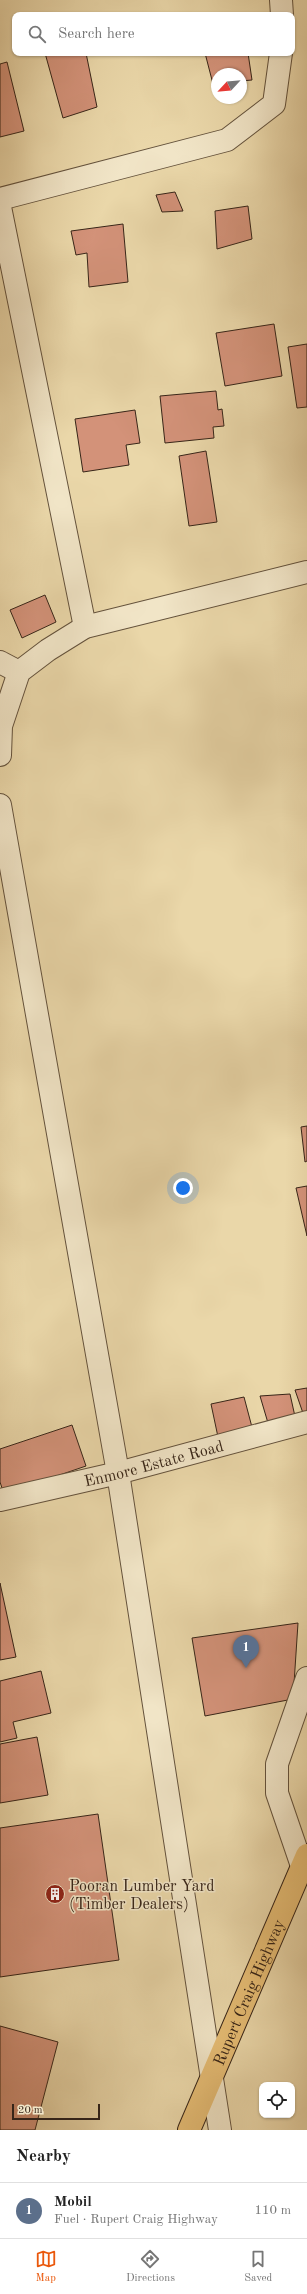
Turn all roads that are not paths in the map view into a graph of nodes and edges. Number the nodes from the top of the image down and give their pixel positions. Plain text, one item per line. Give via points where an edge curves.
1 (281, 0) edge
2 (282, 12) edge
3 (281, 56) edge
4 (0, 199) edge
5 (0, 207) edge
6 (307, 572) edge
7 (85, 628) junction
8 (0, 662) edge
9 (19, 672) junction
10 (0, 755) edge
11 (0, 805) edge
12 (307, 1422) edge
13 (118, 1473) junction
14 (0, 1500) edge
15 (307, 1678) edge
16 (304, 1861) edge
17 (211, 2077) junction
18 (189, 2130) edge
19 (220, 2130) edge

1 - 2 street
3 - 4 street via 274,104 226,140
5 - 7 street
6 - 7 street
7 - 9 street via 48,650
8 - 9 street
9 - 10 street via 1,726
11 - 13 street
12 - 13 street, Enmore Estate Road
13 - 14 street, Enmore Estate Road
13 - 17 street
15 - 16 street via 277,1764 277,1793
16 - 17 main road, Rupert Craig Highway
17 - 18 main road, Rupert Craig Highway
17 - 19 street

